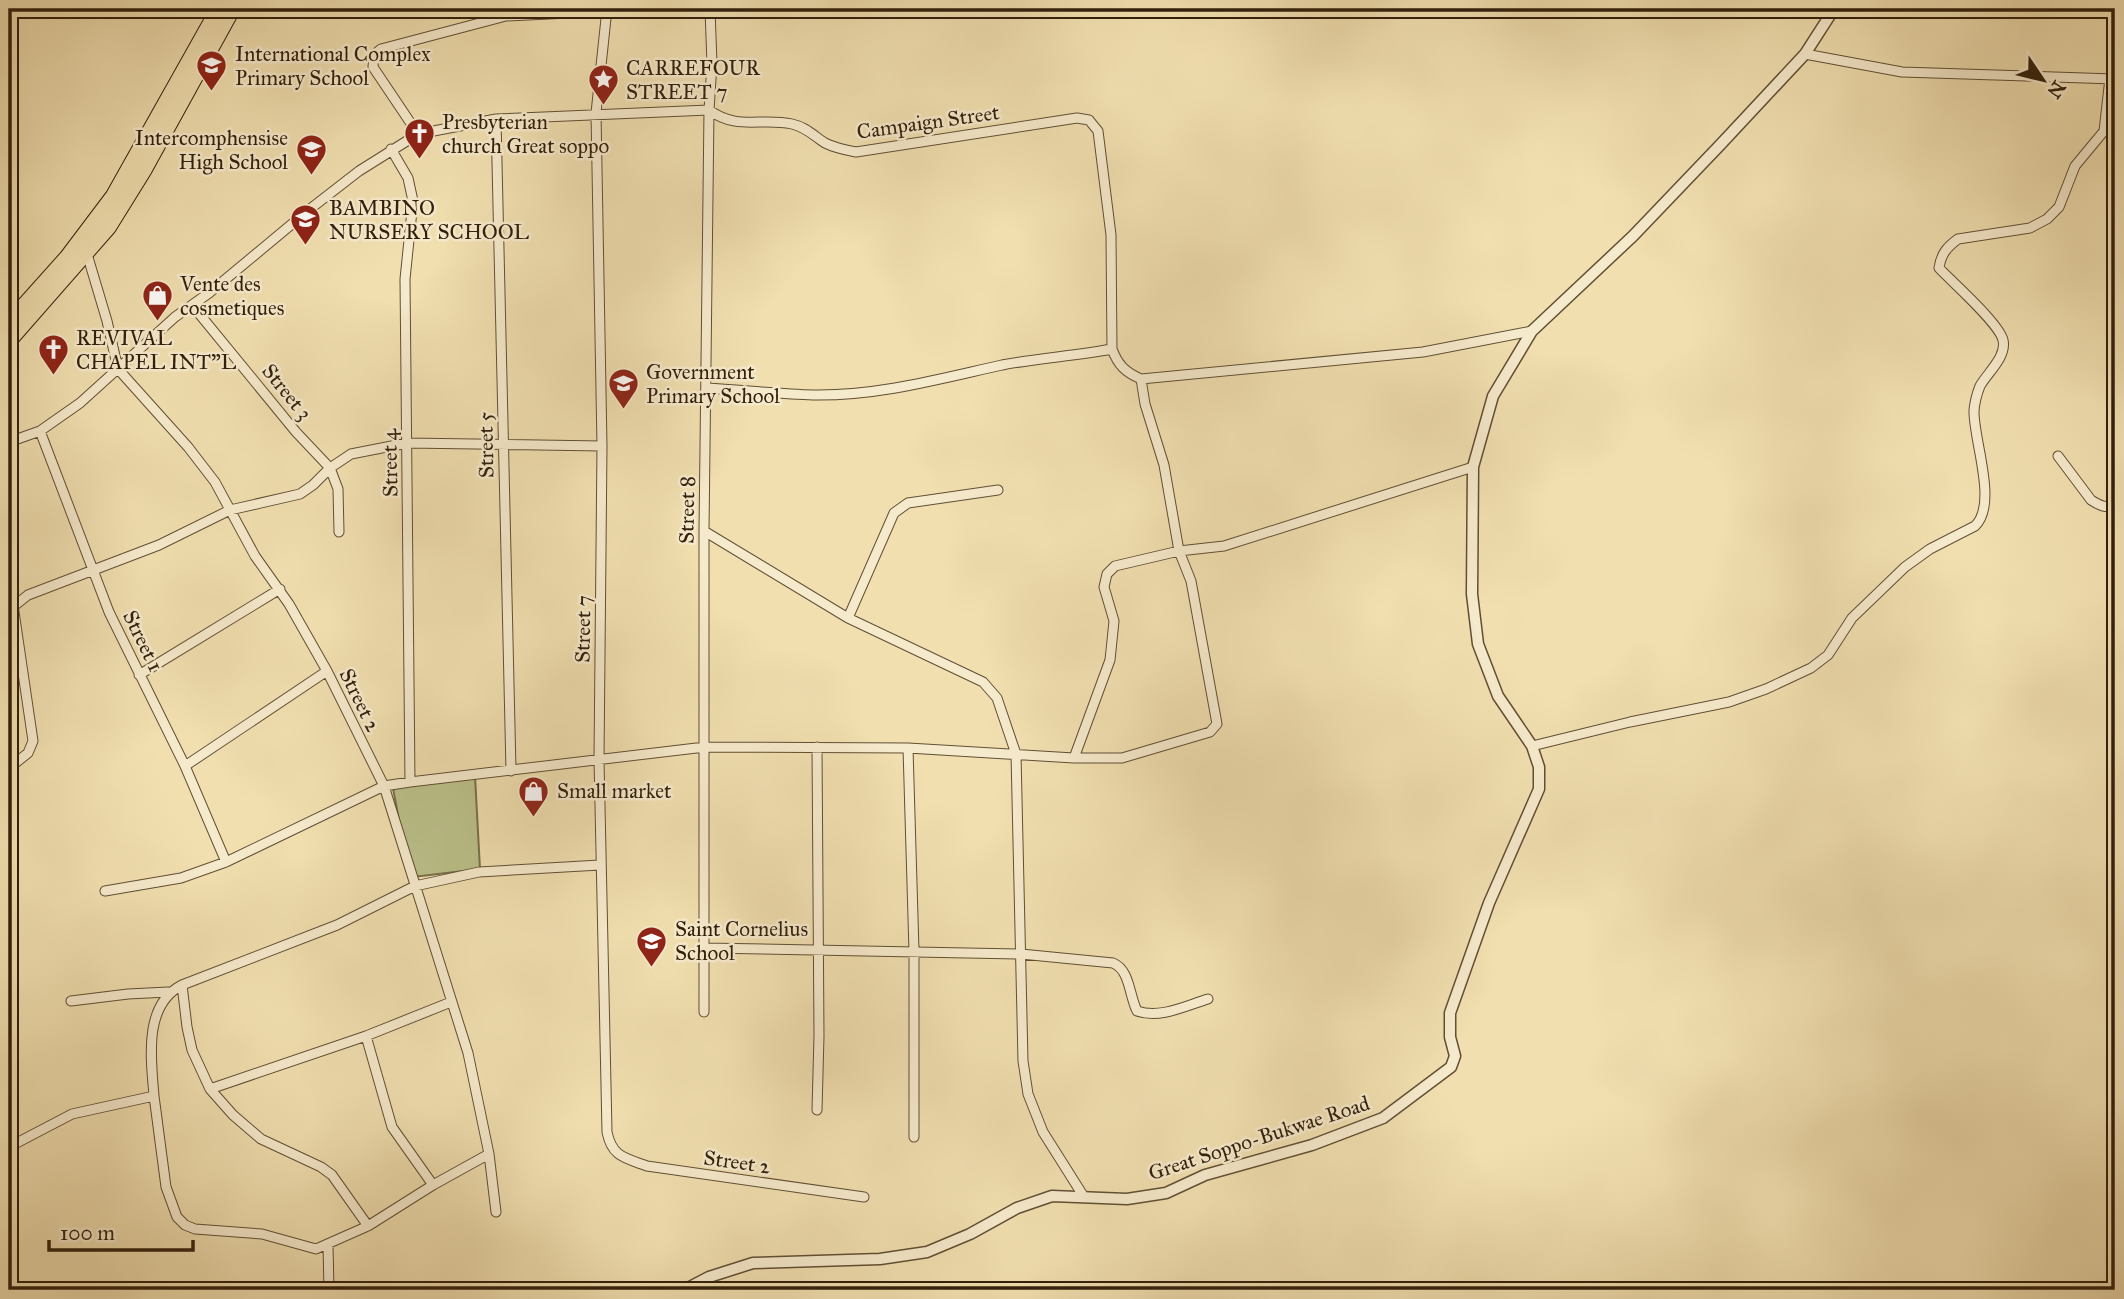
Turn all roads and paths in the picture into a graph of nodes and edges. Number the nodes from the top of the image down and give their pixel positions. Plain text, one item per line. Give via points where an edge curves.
1 (219, 9) edge
2 (232, 9) edge
3 (606, 9) edge
4 (650, 9) edge
5 (710, 9) edge
6 (1834, 9) edge
7 (506, 12) edge
8 (1805, 54) junction
9 (2112, 79) edge
10 (709, 110) junction
11 (596, 113) junction
12 (496, 119) junction
13 (418, 134) junction
14 (391, 149) junction
15 (86, 254) junction
16 (192, 305) junction
17 (9, 323) edge
18 (1532, 331) junction
19 (9, 340) edge
20 (1112, 349) junction
21 (118, 369) junction
22 (1140, 379) junction
23 (707, 388) junction
24 (40, 431) junction
25 (9, 442) edge
26 (407, 443) junction
27 (504, 446) junction
28 (602, 446) junction
29 (2058, 456) dead end
30 (1473, 467) junction
31 (330, 468) junction
32 (998, 490) dead end
33 (2115, 505) edge
34 (230, 510) junction
35 (704, 531) junction
36 (339, 532) dead end
37 (1179, 551) junction
38 (94, 571) junction
39 (279, 589) junction
40 (11, 608) edge
41 (848, 618) junction
42 (327, 671) junction
43 (139, 675) junction
44 (1532, 746) junction
45 (705, 747) junction
46 (817, 747) junction
47 (908, 748) junction
48 (1016, 754) junction
49 (1074, 758) junction
50 (599, 759) junction
51 (186, 766) junction
52 (9, 768) edge
53 (511, 771) junction
54 (410, 782) junction
55 (384, 786) junction
56 (226, 862) junction
57 (600, 865) junction
58 (415, 886) junction
59 (105, 891) dead end
60 (705, 948) junction
61 (818, 949) junction
62 (914, 951) junction
63 (1021, 954) junction
64 (182, 985) junction
65 (168, 992) junction
66 (1208, 999) dead end
67 (71, 1001) dead end
68 (451, 1002) junction
69 (704, 1012) dead end
70 (366, 1036) junction
71 (210, 1089) junction
72 (154, 1096) junction
73 (817, 1110) dead end
74 (914, 1136) dead end
75 (610, 1146) joint
76 (9, 1147) edge
77 (489, 1154) junction
78 (433, 1185) junction
79 (1084, 1197) junction
80 (864, 1198) dead end
81 (496, 1212) dead end
82 (368, 1226) junction
83 (327, 1245) junction
84 (329, 1290) edge
85 (684, 1290) edge

1 - 17 highway via 114,196
2 - 15 highway via 144,169
3 - 4 street
3 - 7 street
3 - 11 street, Street 7
5 - 10 street, Street 8
6 - 8 street, Great Soppo-Bukwae Road
7 - 13 street via 381,49 374,55 373,67
8 - 9 street via 1902,72
8 - 18 street, Great Soppo-Bukwae Road via 1633,236
9 - 44 street via 2104,131 2075,166 2059,207 2030,228 1958,239 1940,258 1939,268 2003,338 2003,351 1979,387 1974,411 1986,502 1980,521 1905,567 1852,618 1828,655 1811,668 1730,702
10 - 11 street, Campaign Street
10 - 20 street, Campaign Street via 722,119 795,124 832,146 856,152 1077,118 1089,120 1098,131 1111,235
10 - 23 street, Street 8
11 - 12 street, Campaign Street
11 - 28 street, Street 7
12 - 13 street, Campaign Street
12 - 27 street, Street 5
13 - 14 street, Campaign Street
14 - 16 street, Campaign Street
14 - 26 street, Street 4 via 408,178 413,201 405,279
15 - 19 highway
15 - 21 street, Street 2
16 - 21 street, Campaign Street
16 - 31 street, Street 3
18 - 22 street via 1423,352
18 - 30 street, Great Soppo-Bukwae Road via 1493,396
20 - 22 street via 1127,373
20 - 23 street via 866,392 813,395
21 - 24 street, Campaign Street
21 - 34 street, Street 2 via 188,447
22 - 37 street via 1164,465
23 - 35 street, Street 8
24 - 25 street, Campaign Street
24 - 38 street, Street 1
26 - 27 street
26 - 31 street via 351,454
26 - 54 street, Street 4
27 - 28 street
27 - 53 street, Street 5
28 - 50 street, Street 7
29 - 33 street via 2091,500
30 - 37 street via 1224,546
30 - 44 street, Great Soppo-Bukwae Road via 1472,594 1478,644 1498,696
31 - 34 street via 300,494
31 - 36 street via 338,489
32 - 41 street via 908,503 894,513
34 - 38 street
34 - 39 street, Street 2
35 - 41 street
35 - 45 street, Street 8
37 - 49 street via 1115,566 1107,574 1104,587 1114,621 1110,660
37 - 49 street via 1191,580 1217,724 1210,732 1122,758
38 - 40 street via 28,595
38 - 43 street, Street 1
39 - 42 street, Street 2
39 - 43 street
40 - 52 street via 33,741 28,753
41 - 48 street via 983,682 998,698
42 - 51 street
42 - 55 street, Street 2
43 - 51 street, Street 1
44 - 79 street, Great Soppo-Bukwae Road via 1539,767 1539,789 1489,903 1450,1013 1455,1056 1451,1067 1383,1118 1312,1145 1205,1175 1166,1192 1126,1199
45 - 46 street
45 - 50 street
45 - 60 street, Street 8
46 - 47 street
46 - 61 street
47 - 48 street
47 - 62 street
48 - 49 street
48 - 63 street
50 - 53 street
50 - 57 street, Street 7
51 - 56 street, Street 1
53 - 54 street
54 - 55 street
55 - 56 street
55 - 58 street, Street 2
56 - 59 street via 181,878
57 - 58 street via 479,872
57 - 75 street, Street 7
58 - 64 street via 337,925
58 - 68 street, Street 2
60 - 61 street
60 - 69 street, Street 8
61 - 62 street
61 - 73 street
62 - 63 street
62 - 74 street
63 - 66 street via 1120,966 1137,1011 1149,1015
63 - 79 street via 1028,1094 1043,1132
64 - 65 street
64 - 71 street via 192,1050
65 - 67 street
65 - 72 street via 153,1025 150,1046
68 - 70 street
68 - 77 street, Street 2 via 468,1053
70 - 71 street
70 - 78 street via 392,1126
71 - 82 street via 261,1139 332,1174
72 - 76 street via 72,1114
72 - 83 street via 166,1187 177,1217 185,1225 262,1234 311,1248
75 - 80 street, Street 2 via 619,1156 647,1166
77 - 78 street
77 - 81 street, Street 2
78 - 82 street
79 - 85 street, Great Soppo-Bukwae Road via 1052,1196 1017,1208 927,1252 880,1259 753,1263
82 - 83 street
83 - 84 street

